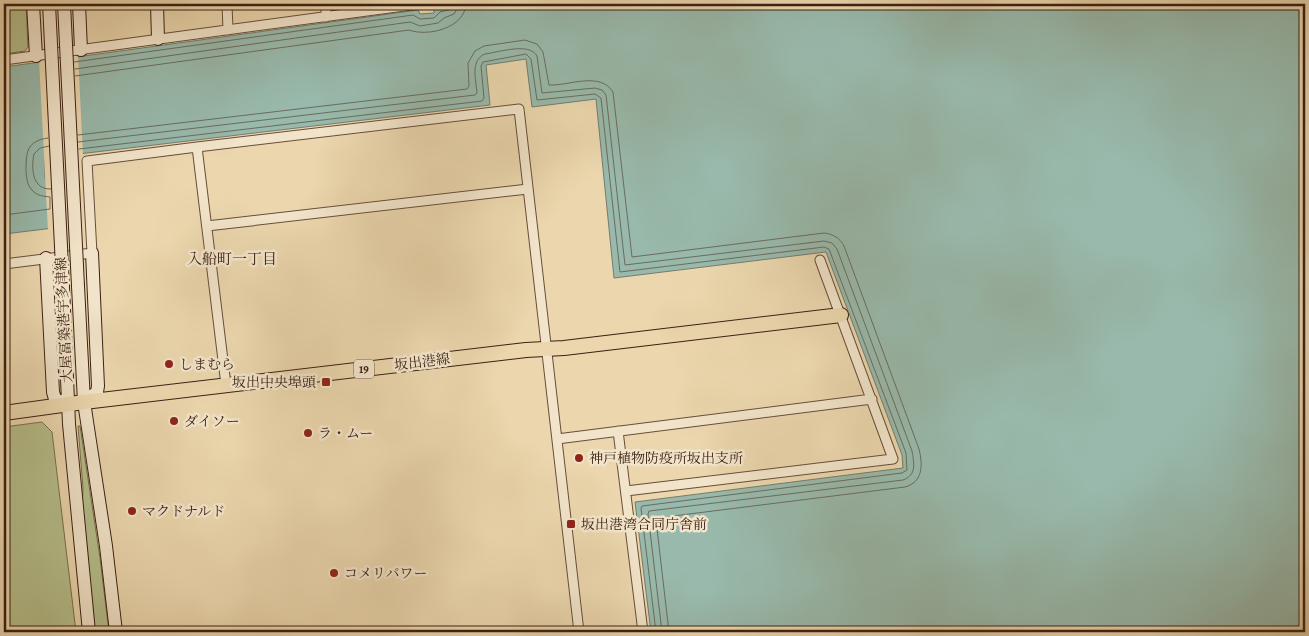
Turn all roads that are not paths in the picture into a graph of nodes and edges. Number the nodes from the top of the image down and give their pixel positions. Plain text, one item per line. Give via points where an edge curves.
1 (34, 4) edge
2 (49, 4) edge
3 (64, 4) edge
4 (79, 4) edge
5 (157, 4) edge
6 (227, 4) edge
7 (326, 4) edge
8 (413, 4) edge
9 (326, 17) junction
10 (228, 30) junction
11 (158, 39) junction
12 (81, 50) junction
13 (36, 56) junction
14 (4, 60) edge
15 (197, 147) junction
16 (528, 189) junction
17 (207, 226) junction
18 (92, 253) junction
19 (46, 258) junction
20 (820, 260) dead end
21 (4, 264) edge
22 (840, 315) junction
23 (546, 349) junction
24 (226, 385) junction
25 (872, 399) junction
26 (84, 402) junction
27 (68, 404) junction
28 (4, 413) edge
29 (618, 431) junction
30 (557, 439) junction
31 (626, 491) junction
32 (89, 632) edge
33 (116, 632) edge
34 (579, 632) edge
35 (643, 632) edge

1 - 13 main road
2 - 27 main road, 大屋冨築港宇多津線, bridge
3 - 26 main road, 大屋冨築港宇多津線, bridge
4 - 12 main road
5 - 11 main road
6 - 10 street
7 - 9 street
8 - 9 street
9 - 10 street
10 - 11 street
11 - 12 street
12 - 13 street
13 - 14 street
15 - 16 street via 519,109
15 - 17 street
15 - 18 street via 87,162
16 - 17 street
16 - 23 street
17 - 24 street
18 - 19 street
18 - 26 main road via 98,386 97,392
19 - 21 street
19 - 27 main road via 53,392 55,399
20 - 22 street
22 - 23 main road, 坂出港線 / 19
22 - 25 street
23 - 24 main road, 坂出港線 / 19
23 - 30 street
24 - 26 main road, 坂出港線 / 19
25 - 29 street
25 - 31 street via 893,459
26 - 27 main road, 坂出港線 / 19
26 - 33 main road, 大屋冨築港宇多津線
27 - 28 main road, 坂出港線 / 19
27 - 32 main road, 大屋冨築港宇多津線
29 - 30 street
29 - 31 street
30 - 34 street
31 - 35 street

